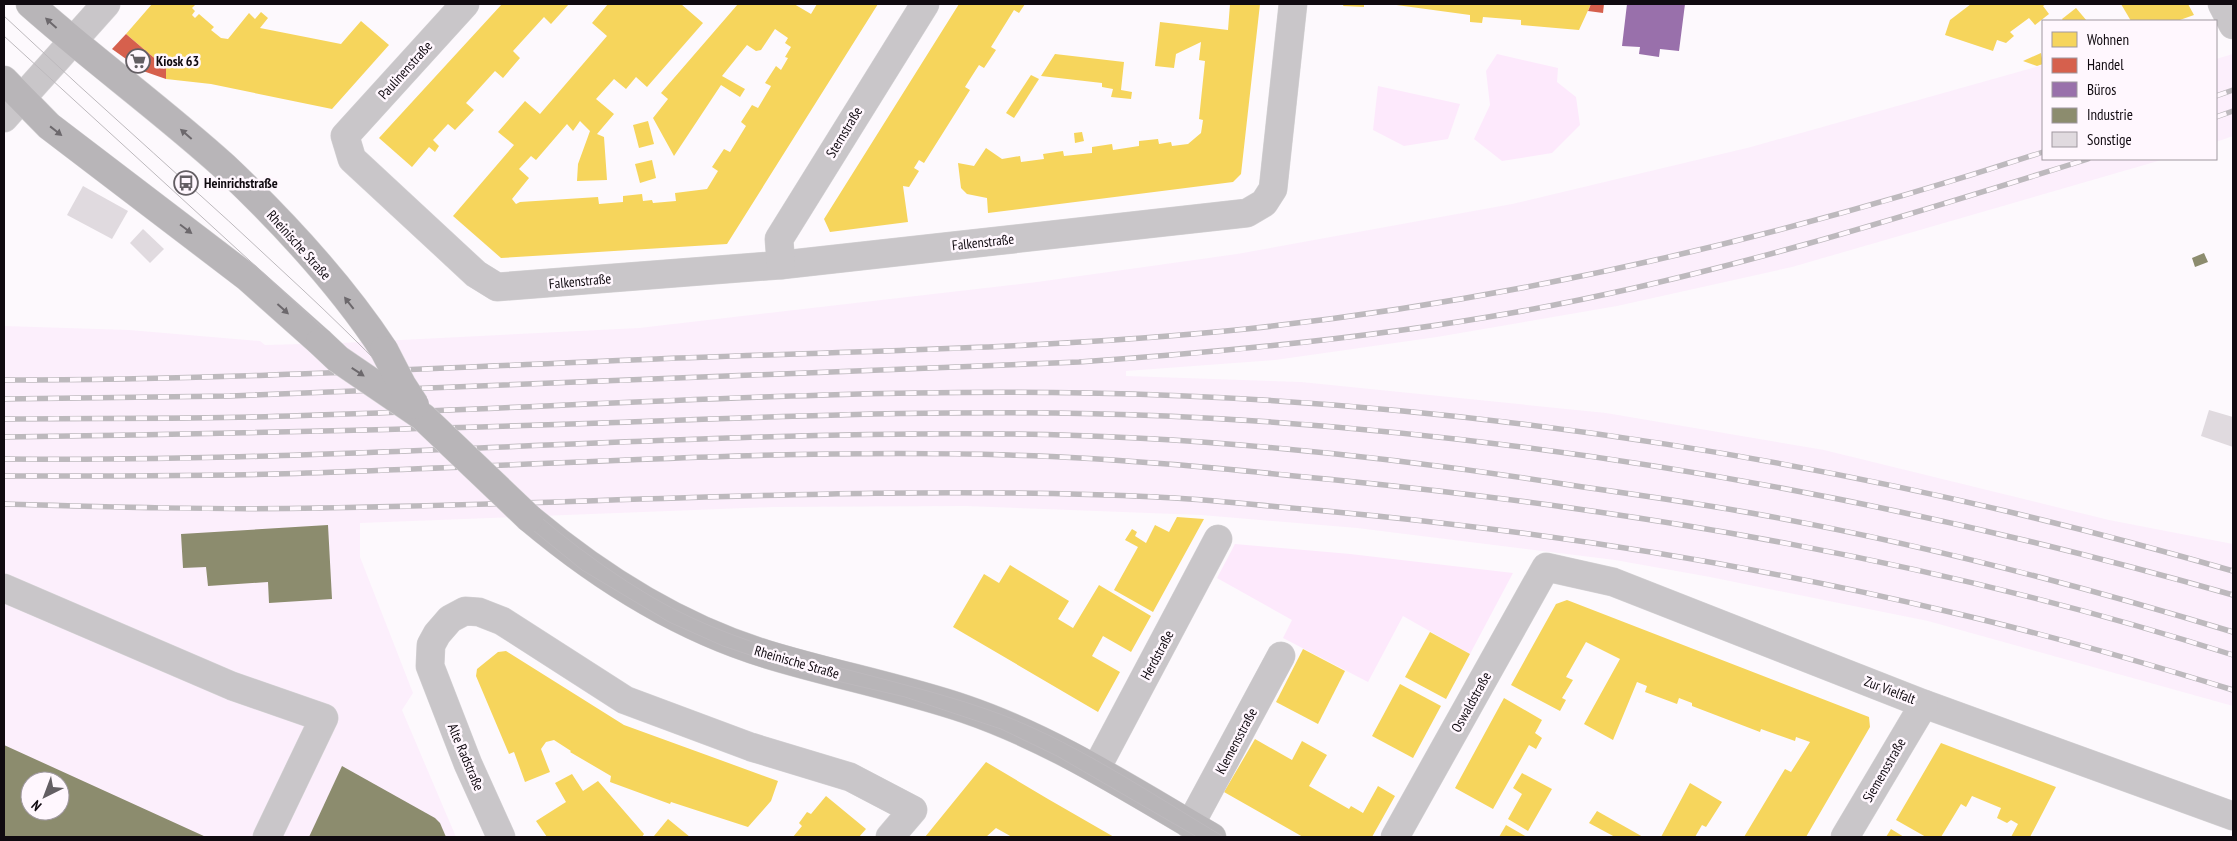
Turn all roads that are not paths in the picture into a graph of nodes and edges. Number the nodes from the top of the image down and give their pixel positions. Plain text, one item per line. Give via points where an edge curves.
1 (30, 4) edge
2 (106, 4) edge
3 (465, 4) edge
4 (925, 4) edge
5 (1292, 4) edge
6 (2222, 4) edge
7 (2233, 24) edge
8 (72, 42) junction
9 (9, 99) edge
10 (781, 265) junction
11 (497, 287) joint
12 (423, 417) junction
13 (1218, 539) dead end
14 (1546, 567) joint
15 (4, 588) edge
16 (1281, 656) dead end
17 (1924, 704) junction
18 (1096, 769) junction
19 (2233, 816) edge
20 (1204, 834) edge
21 (267, 837) edge
22 (501, 837) edge
23 (890, 837) edge
24 (1396, 837) edge
25 (1845, 837) edge

8 -> 1 main road, Rheinische Straße
2 - 8 street
3 - 11 street, Paulinenstraße via 346,136 352,159 476,274
4 - 10 street, Sternstraße via 779,239
5 - 10 street, Falkenstraße via 1273,189 1264,203 1247,213
6 - 7 street
8 - 9 street
12 -> 8 main road, Rheinische Straße, bridge via 378,341 305,249 226,168
9 -> 12 main road, Rheinische Straße, bridge via 247,277 338,359
10 - 11 street, Falkenstraße
12 - 18 main road, Rheinische Straße, bridge via 529,518 588,564 651,604 717,636 764,654 965,709 1037,738
13 - 18 street, Herdstraße
14 - 17 street, Zur Vielfalt via 1613,582
14 - 24 street, Oswaldstraße
15 - 21 street via 232,686 324,718
16 - 20 street, Klemensstraße
17 - 19 street, Zur Vielfalt
17 - 25 street, Siemensstraße
18 - 20 main road, Rheinische Straße
22 - 23 street, Alte Radstraße via 432,676 431,645 443,625 465,611 479,612 502,621 625,700 751,747 850,777 913,810

